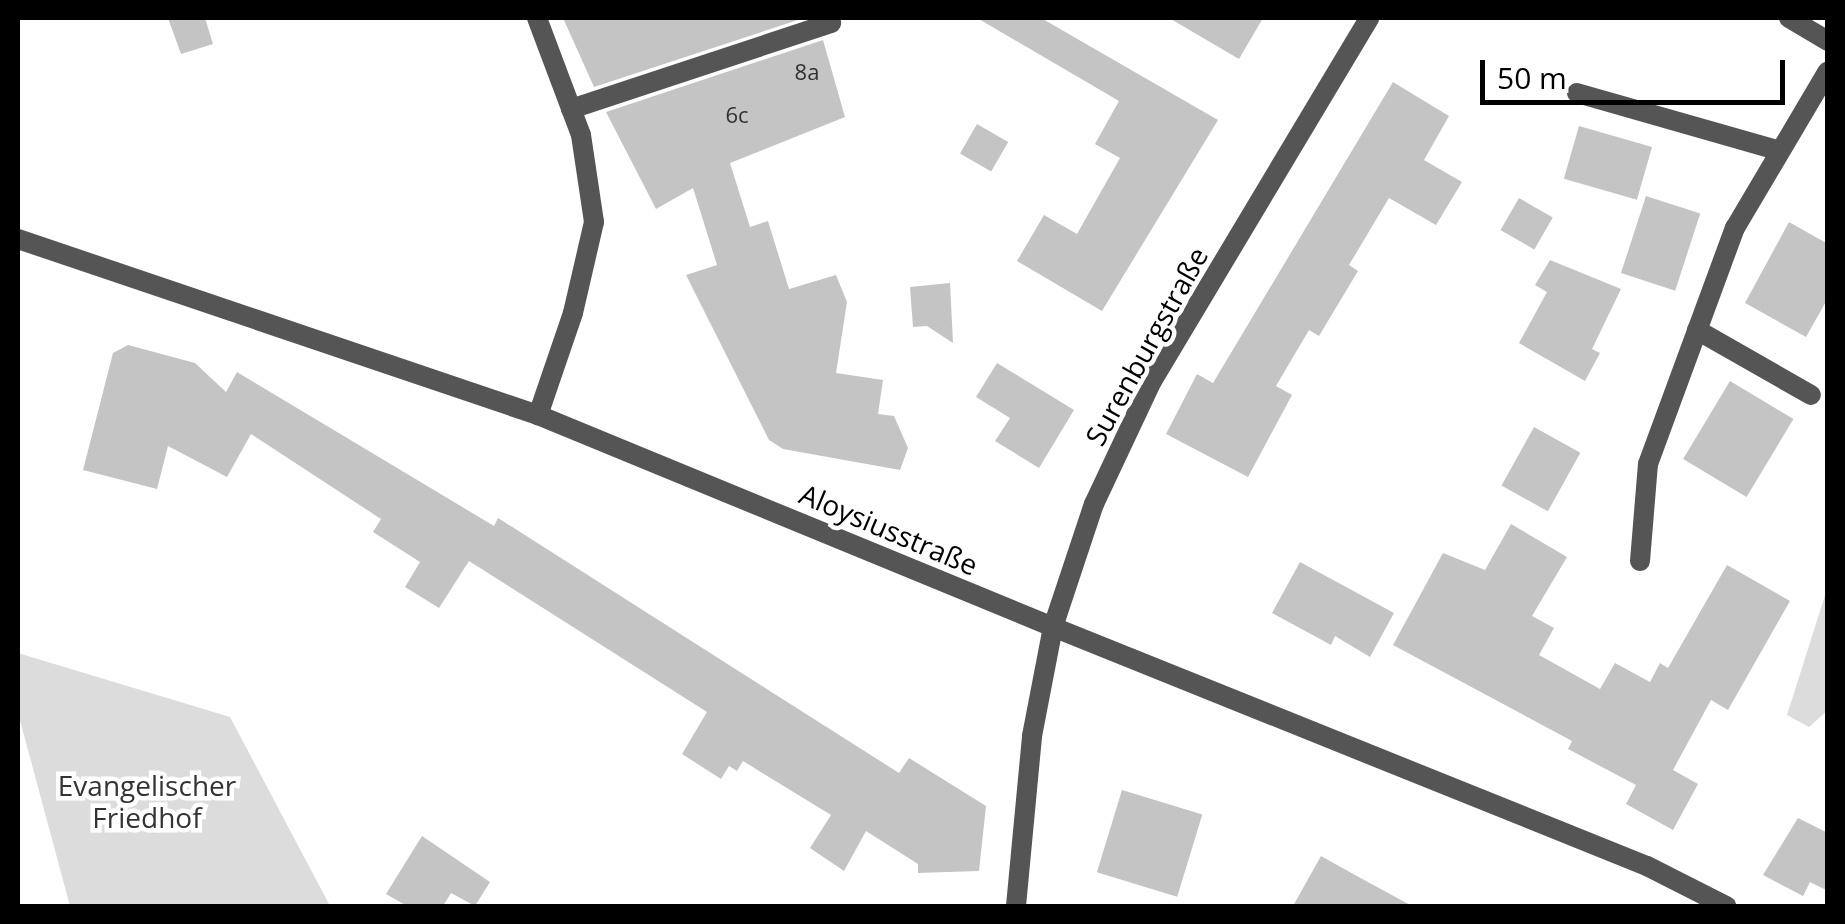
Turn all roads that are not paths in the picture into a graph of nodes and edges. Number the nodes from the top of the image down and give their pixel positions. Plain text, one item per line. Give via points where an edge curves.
1 (537, 18) edge
2 (1369, 18) edge
3 (1789, 18) edge
4 (831, 22) dead end
5 (1828, 42) edge
6 (1828, 71) edge
7 (1577, 93) dead end
8 (571, 109) junction
9 (1780, 152) junction
10 (18, 239) edge
11 (1697, 330) junction
12 (1811, 395) dead end
13 (538, 415) junction
14 (1640, 562) dead end
15 (1054, 627) junction
16 (1016, 906) edge
17 (1726, 906) edge

1 - 8 street
2 - 15 street, Surenburgstraße via 1152,382 1094,504
3 - 5 street
4 - 8 street
6 - 9 street
7 - 9 street
8 - 13 street via 594,222 573,313
9 - 11 street via 1735,228
10 - 13 street, Aloysiusstraße
11 - 12 street
11 - 14 street via 1648,464
13 - 15 street, Aloysiusstraße
15 - 16 street, Surenburgstraße via 1032,736
15 - 17 street, Aloysiusstraße via 1647,866

